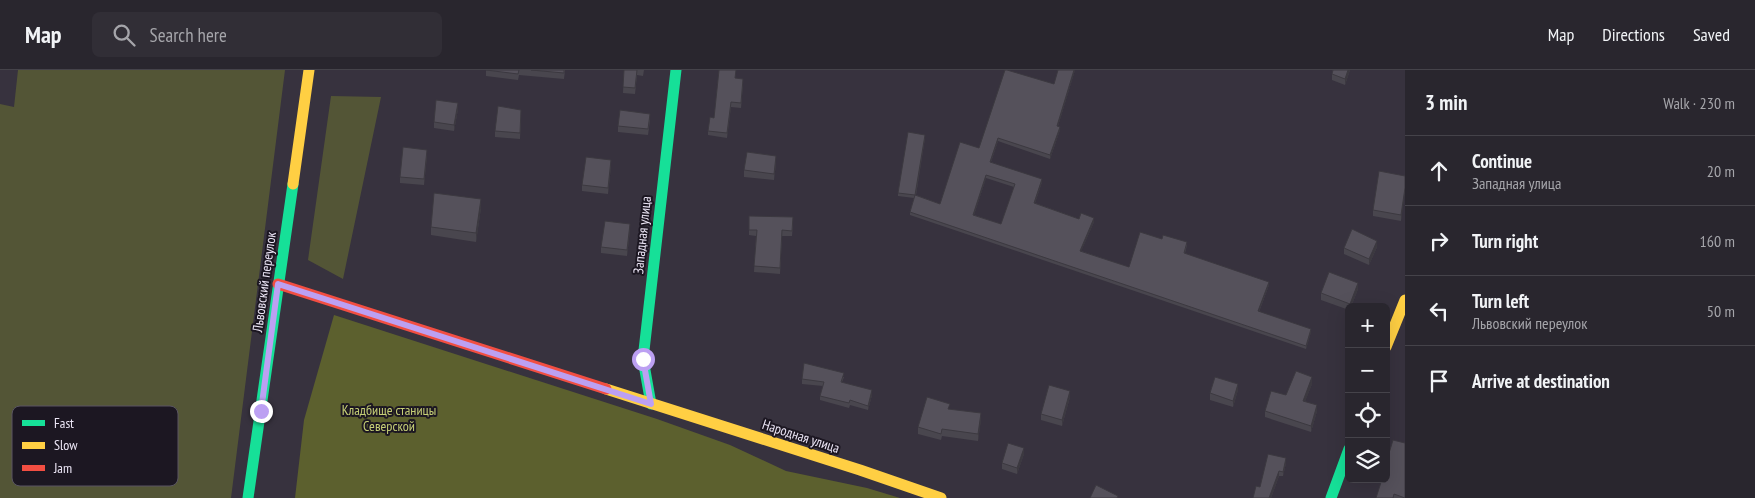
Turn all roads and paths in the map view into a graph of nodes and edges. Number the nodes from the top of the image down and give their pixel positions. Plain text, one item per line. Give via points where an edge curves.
1 (309, 70) edge
2 (676, 70) edge
3 (278, 284) junction
4 (1405, 300) edge
5 (1390, 337) edge
6 (651, 404) junction
7 (1345, 460) edge
8 (248, 498) edge
9 (941, 498) edge
10 (1331, 498) edge

1 - 3 street, Львовский переулок
2 - 6 street, Западная улица via 643,359
3 - 6 street, Народная улица
3 - 8 street, Львовский переулок
4 - 5 street
6 - 9 street, Народная улица
7 - 10 street

